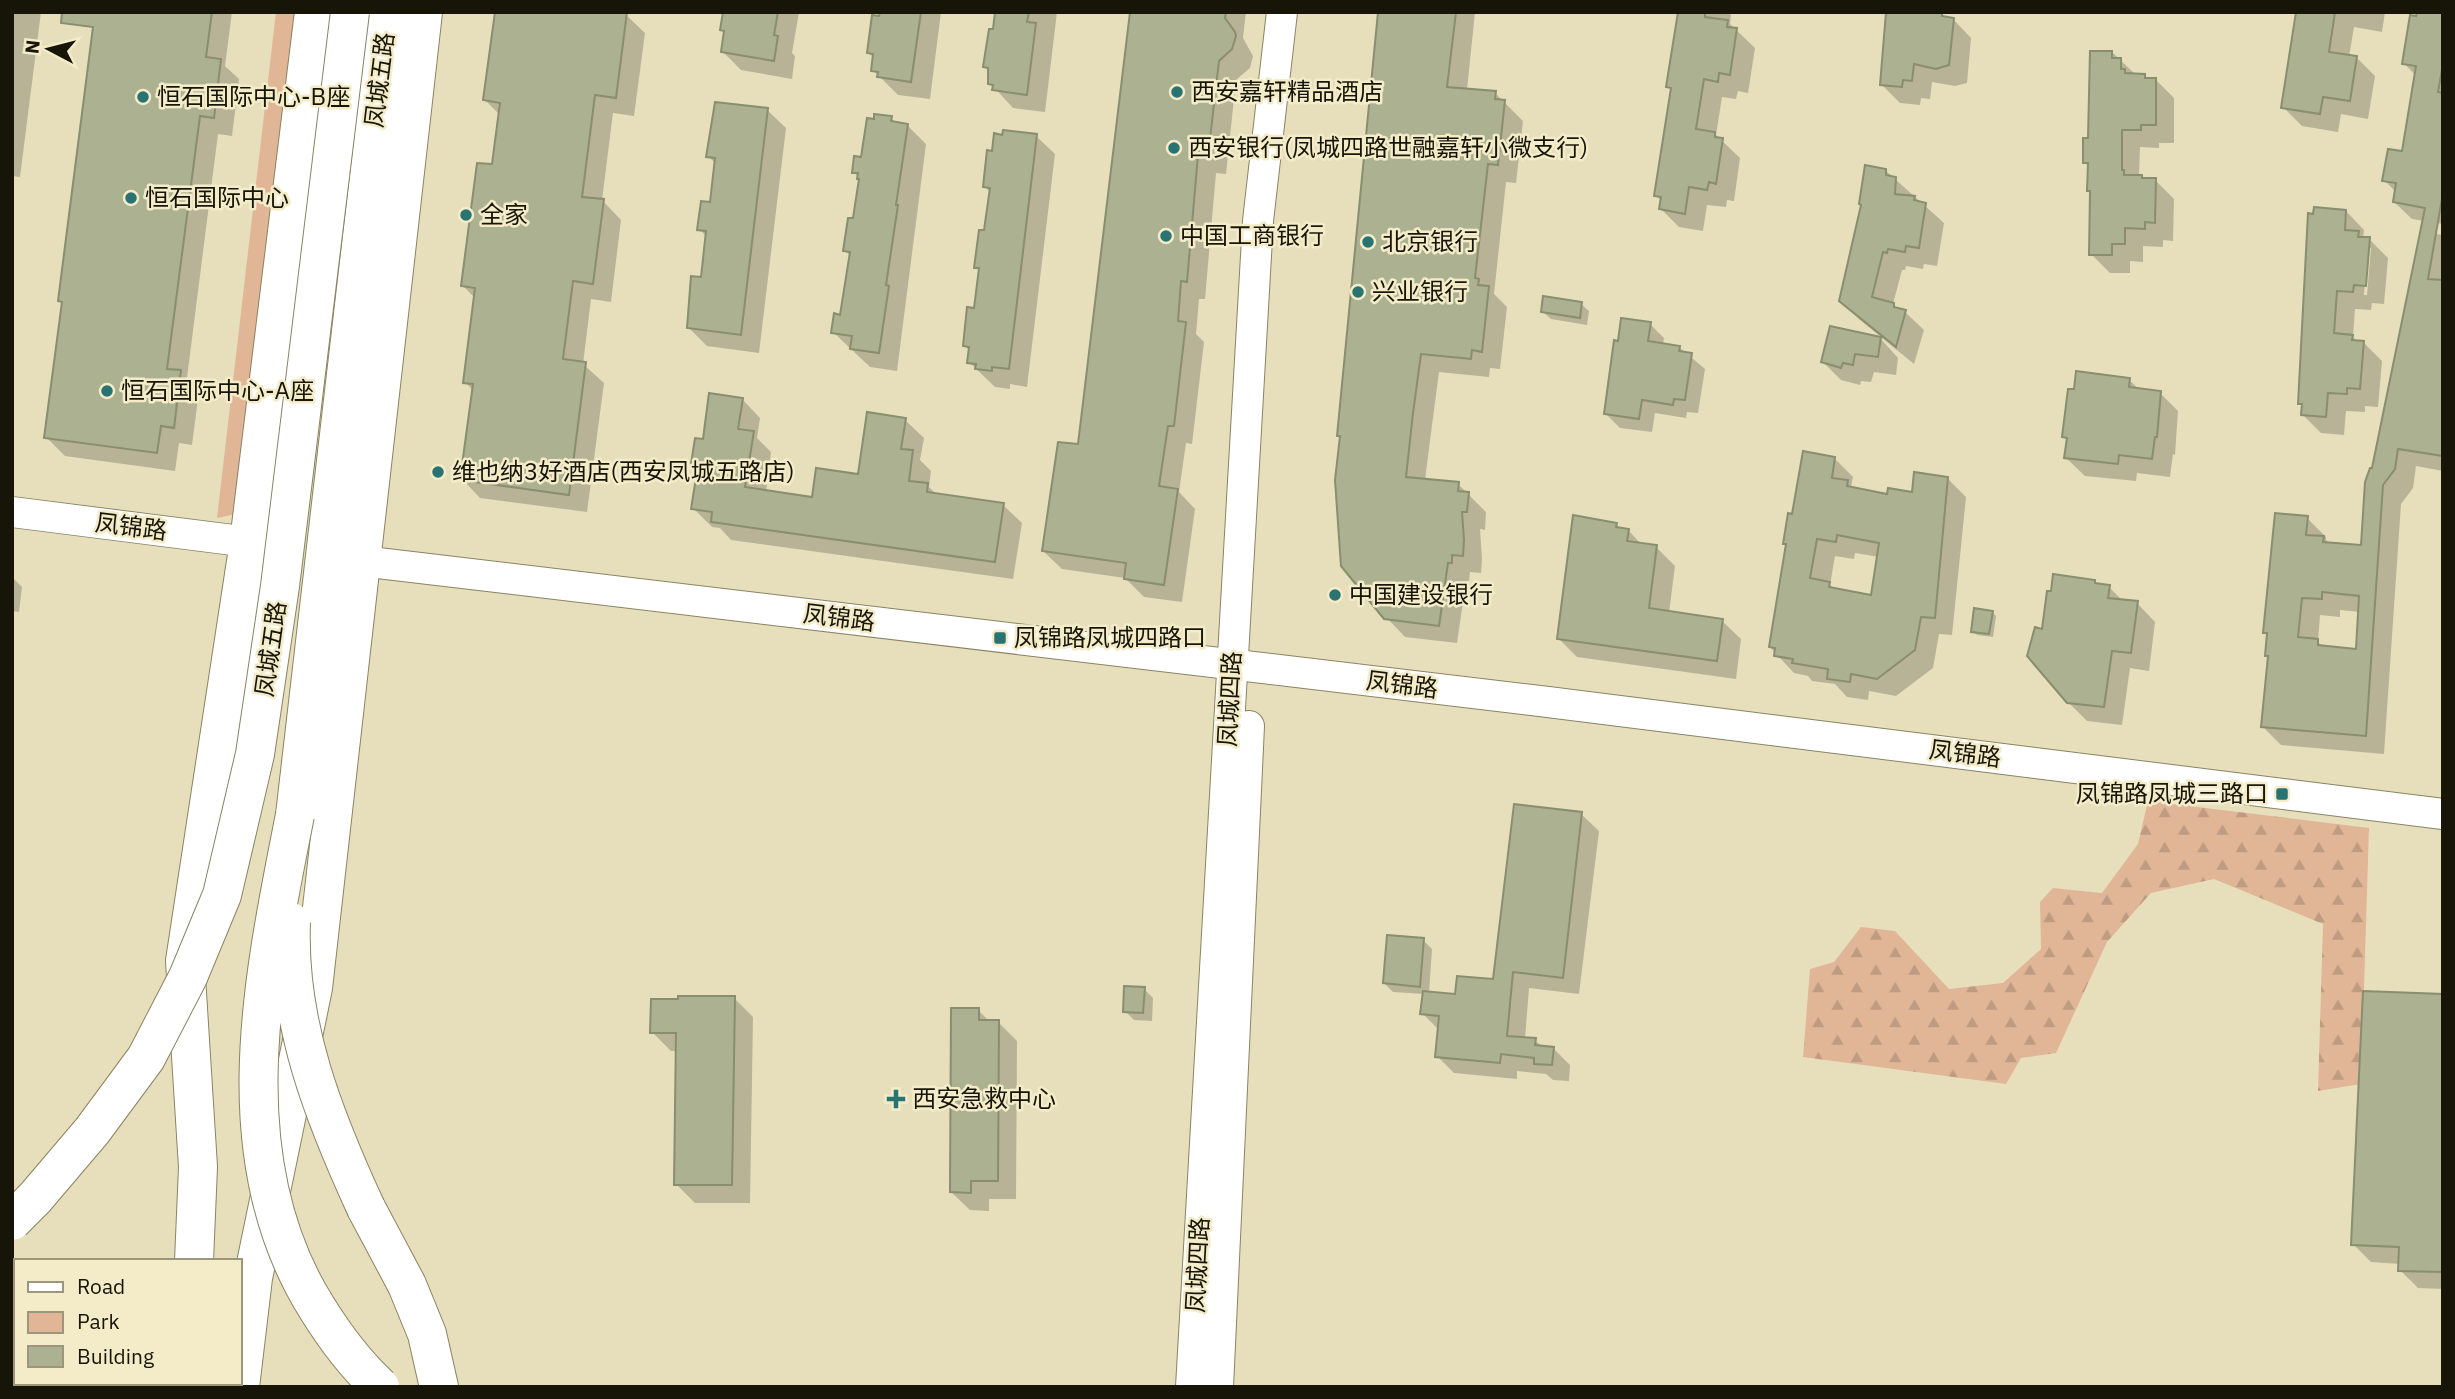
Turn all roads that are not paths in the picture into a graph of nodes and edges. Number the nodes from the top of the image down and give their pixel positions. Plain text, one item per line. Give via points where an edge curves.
1 (314, 12) edge
2 (350, 12) edge
3 (388, 12) edge
4 (423, 12) edge
5 (1282, 12) edge
6 (1303, 12) edge
7 (12, 512) edge
8 (249, 542) junction
9 (362, 561) junction
10 (1241, 666) junction
11 (2443, 814) edge
12 (295, 815) junction
13 (12, 1221) edge
14 (194, 1259) edge
15 (242, 1370) edge
16 (380, 1387) edge
17 (439, 1387) edge
18 (1191, 1387) edge
19 (1218, 1387) edge

1 - 8 main road
2 - 13 main road, 凤城五路, bridge via 280,586 255,754 222,895 188,977 146,1058 92,1131
3 - 12 main road, 凤城五路
4 - 9 main road
5 - 10 street, 凤城四路 via 1258,221
6 - 10 street, 凤城四路 via 1279,212
7 - 8 street, 凤锦路
8 - 14 main road via 185,961 198,1167
9 - 10 street, 凤锦路
9 - 15 main road via 313,988 253,1278
10 - 11 street, 凤锦路
10 - 18 street, 凤城四路
10 - 19 street, 凤城四路 via 1225,1279
12 - 16 main road, bridge via 264,985 257,1085 262,1155 276,1221 302,1285 336,1339
12 - 17 main road, bridge via 290,928 295,994 307,1059 344,1161 427,1334

